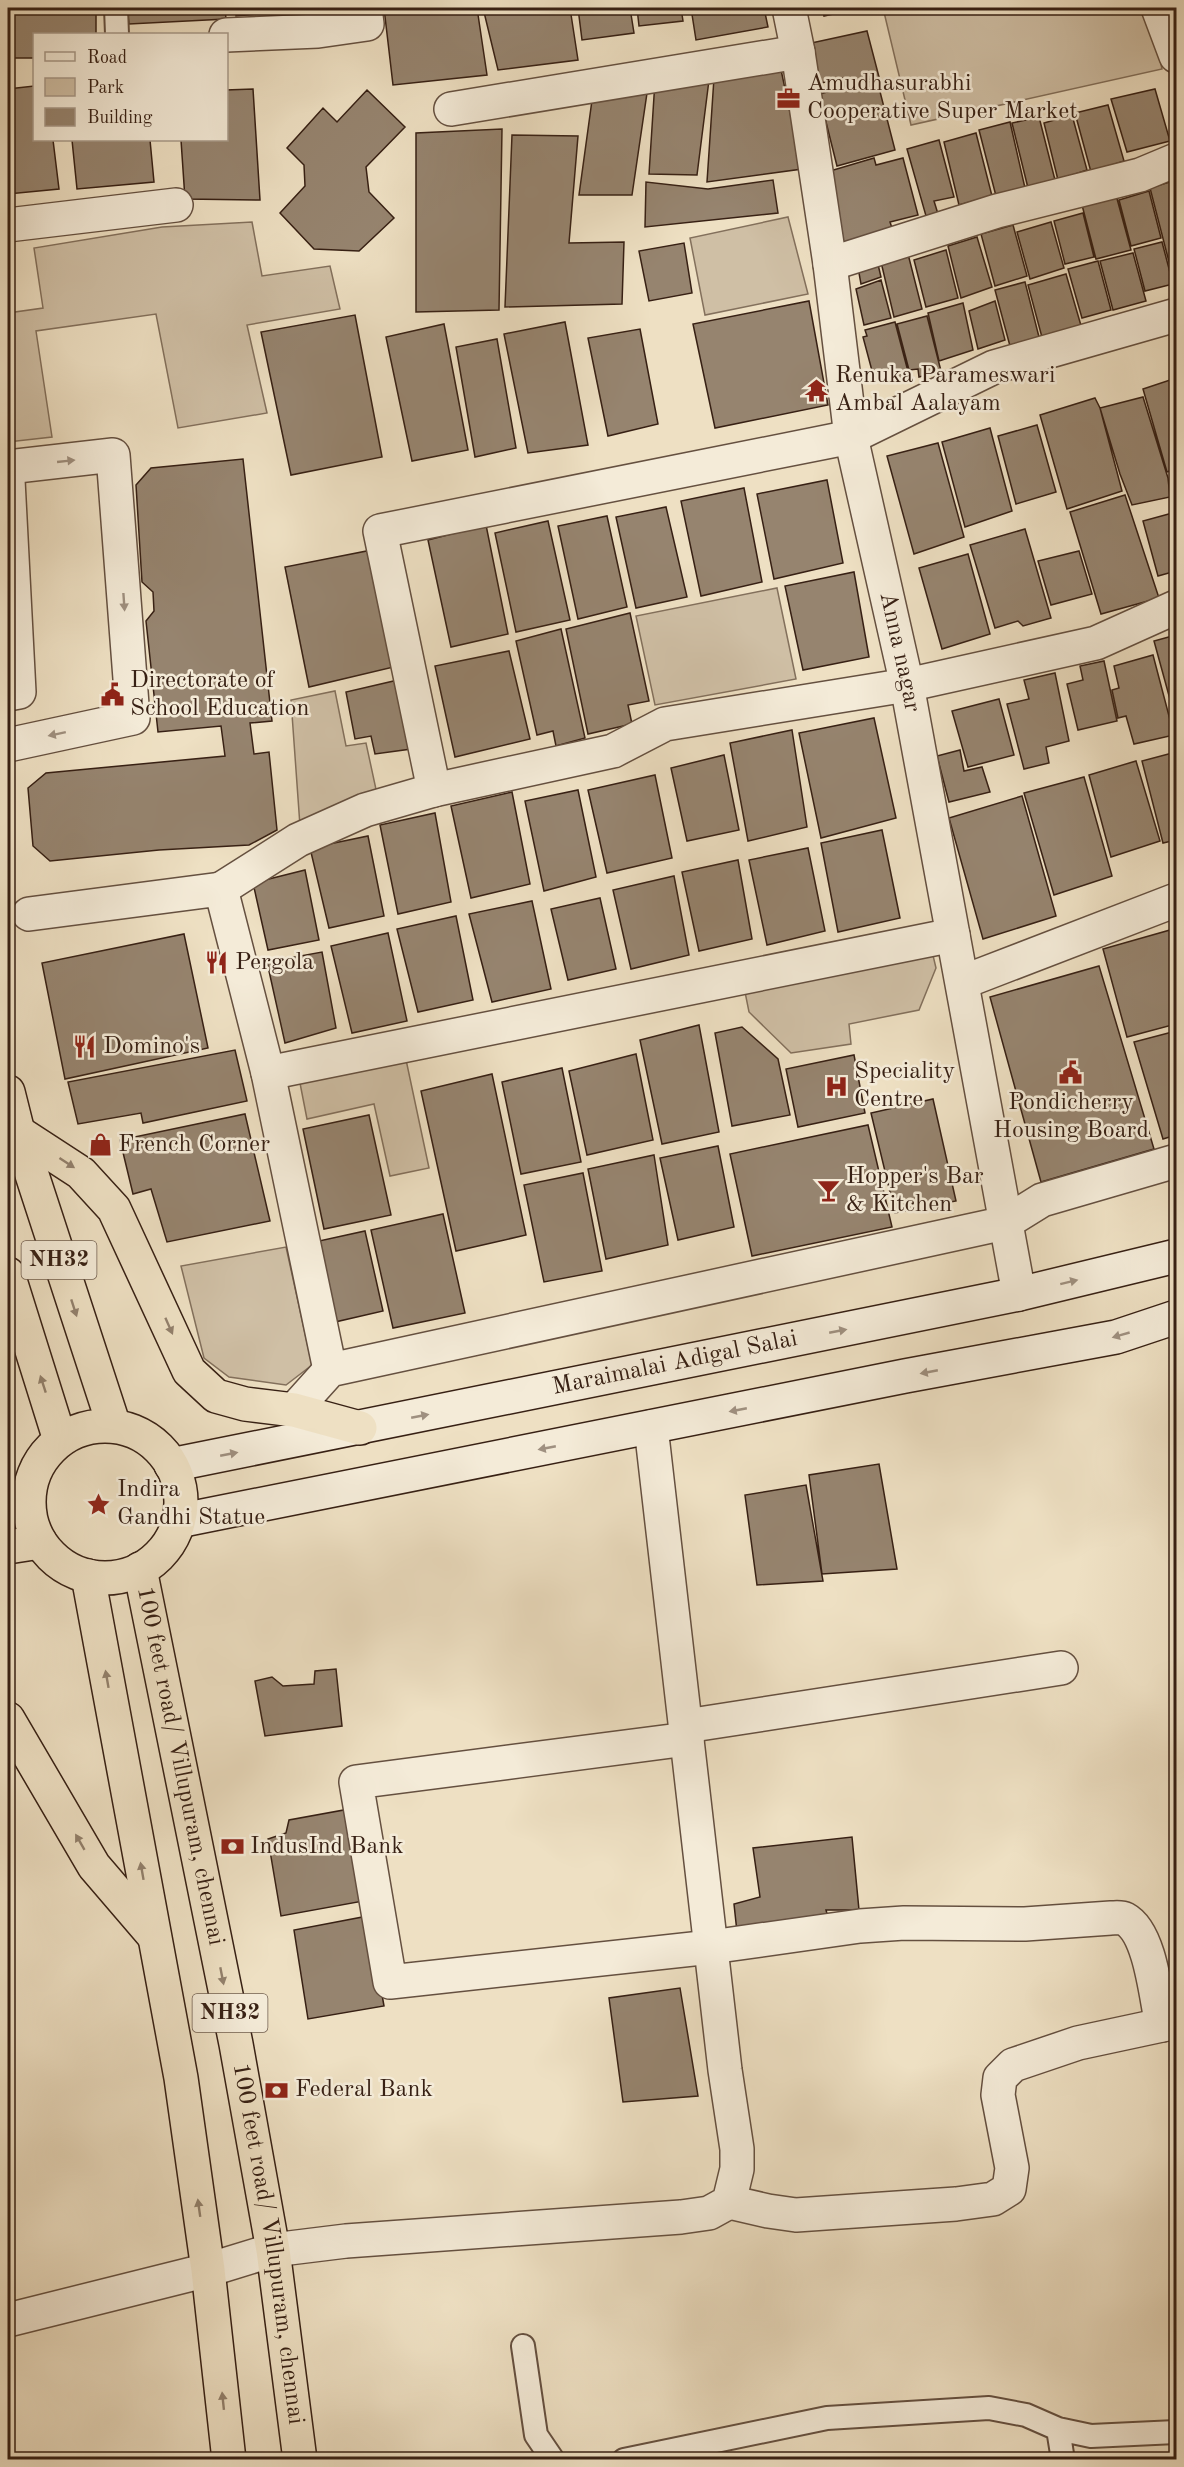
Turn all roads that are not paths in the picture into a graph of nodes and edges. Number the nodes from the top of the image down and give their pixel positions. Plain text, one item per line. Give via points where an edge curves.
1 (116, 8) edge
2 (365, 8) edge
3 (789, 8) edge
4 (1165, 13) edge
5 (117, 33) edge
6 (228, 35) edge
7 (798, 52) junction
8 (1176, 56) edge
9 (451, 109) dead end
10 (1176, 160) edge
11 (176, 205) dead end
12 (8, 225) edge
13 (830, 264) junction
14 (1176, 315) edge
15 (851, 437) junction
16 (8, 467) edge
17 (8, 480) edge
18 (1176, 607) edge
19 (907, 685) junction
20 (8, 694) edge
21 (8, 745) edge
22 (434, 790) junction
23 (221, 889) junction
24 (1176, 900) edge
25 (29, 914) dead end
26 (953, 935) junction
27 (963, 982) junction
28 (268, 1072) junction
29 (8, 1092) edge
30 (18, 1132) junction
31 (1176, 1161) edge
32 (1005, 1223) junction
33 (1176, 1256) edge
34 (8, 1274) edge
35 (1019, 1294) junction
36 (1176, 1317) edge
37 (330, 1370) junction
38 (294, 1410) junction
39 (114, 1426) junction
40 (651, 1427) junction
41 (360, 1428) junction
42 (60, 1440) junction
43 (171, 1465) junction
44 (19, 1492) edge
45 (178, 1521) junction
46 (40, 1542) junction
47 (8, 1547) edge
48 (140, 1569) junction
49 (88, 1576) junction
50 (1061, 1668) dead end
51 (8, 1719) edge
52 (686, 1732) junction
53 (155, 1938) junction
54 (711, 1947) junction
55 (1169, 2024) edge
56 (729, 2202) junction
57 (273, 2250) junction
58 (208, 2270) junction
59 (8, 2320) edge
60 (523, 2346) dead end
61 (1058, 2429) junction
62 (1176, 2432) edge
63 (229, 2460) edge
64 (300, 2460) edge
65 (553, 2460) edge
66 (624, 2460) edge
67 (1063, 2460) edge

1 - 5 lane
2 - 6 street via 367,24 318,31
3 - 7 street, Anna nagar
4 - 8 street
7 - 9 street
7 - 13 street, Anna nagar
10 - 13 street via 1140,175 997,211
11 - 12 street
13 - 15 street, Anna nagar
14 - 15 street via 994,368
15 - 19 street, Anna nagar
15 - 22 street via 380,531
16 -> 21 street via 113,455 133,718
17 - 20 street via 19,692
18 - 19 street via 1096,643
19 - 22 street via 665,724 614,751
19 - 26 street, Anna nagar
22 - 23 street via 365,810 298,840
23 - 25 street
23 - 28 street
24 - 27 street
26 - 27 street, Anna nagar
26 - 28 street
27 - 32 street, Anna nagar
28 - 37 street
29 - 30 highway, NH32
30 -> 38 highway via 81,1173 114,1209 189,1371 216,1396
30 -> 39 highway, NH32
31 - 32 street via 1042,1200
32 - 35 street, Anna nagar
32 - 37 street
35 -> 33 street, Maraimalai Adigal Salai
42 -> 34 highway, NH32
41 -> 35 street, Maraimalai Adigal Salai
36 -> 40 street via 1116,1337
37 - 38 street
38 - 41 highway
39 - 42 highway via 95,1427
39 - 43 highway via 148,1439
40 -> 45 street
40 - 52 street
43 -> 41 street, Maraimalai Adigal Salai
42 - 44 highway
43 - 45 highway via 180,1493
44 - 46 highway
45 - 48 highway via 157,1557
46 - 47 highway
46 - 49 highway via 52,1557
48 - 49 highway via 105,1578
48 -> 57 highway, 100 feet road/ Villupuram, chennai / NH32 via 236,2044
53 -> 49 highway, NH32
50 - 52 street
53 -> 51 highway via 94,1866
52 - 54 street
52 - 54 street via 356,1782 390,1982
58 -> 53 highway, NH32
54 - 55 street via 860,1926 1124,1918 1137,1930 1147,1951
54 - 56 street via 737,2149
55 - 56 street via 1078,2043 1013,2065 1000,2078 998,2096 1012,2168 1009,2188 993,2199 796,2215
56 - 57 street via 709,2213 681,2217 346,2241
57 - 58 street
57 - 64 highway, 100 feet road/ Villupuram, chennai / NH32
58 - 59 street
63 -> 58 highway, NH32
60 - 65 lane via 536,2435
61 - 62 lane via 1091,2436
61 - 66 lane via 1026,2415 989,2408 827,2418
61 - 67 lane

